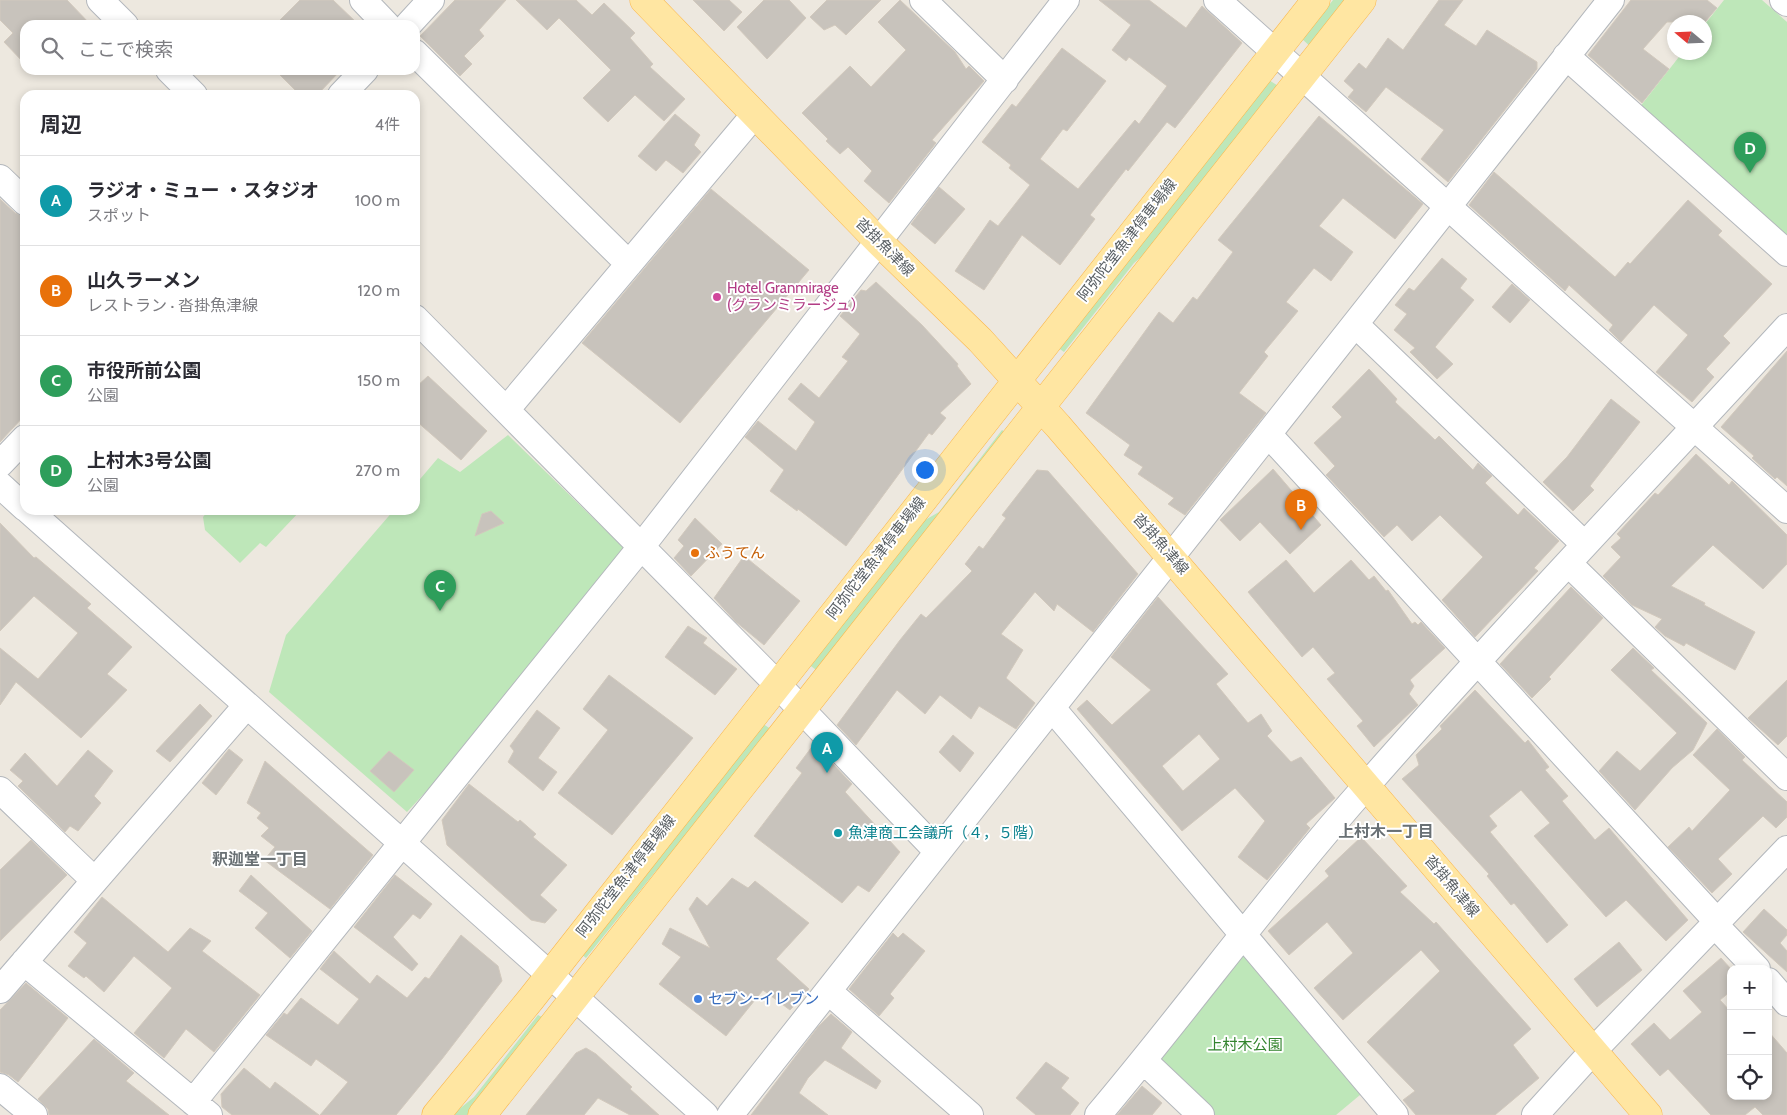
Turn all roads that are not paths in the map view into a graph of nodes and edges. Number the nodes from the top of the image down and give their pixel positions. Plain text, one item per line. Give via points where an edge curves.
1 (100, 0) edge
2 (363, 0) edge
3 (430, 0) edge
4 (644, 0) edge
5 (923, 0) edge
6 (1066, 0) edge
7 (1216, 0) edge
8 (1316, 0) edge
9 (1362, 0) edge
10 (1611, 0) edge
11 (1783, 0) edge
12 (1787, 3) edge
13 (120, 20) edge
14 (382, 20) edge
15 (412, 20) edge
16 (1275, 52) junction
17 (1566, 56) junction
18 (420, 58) edge
19 (174, 75) edge
20 (360, 75) edge
21 (1302, 76) junction
22 (1005, 80) junction
23 (189, 90) edge
24 (346, 90) edge
25 (755, 114) junction
26 (0, 178) edge
27 (20, 197) edge
28 (1448, 207) junction
29 (879, 242) junction
30 (1787, 253) edge
31 (629, 264) junction
32 (420, 323) edge
33 (1355, 324) junction
34 (1787, 327) edge
35 (1016, 380) junction
36 (1040, 406) junction
37 (507, 409) junction
38 (1694, 427) junction
39 (1268, 434) junction
40 (20, 443) edge
41 (0, 464) edge
42 (0, 485) edge
43 (20, 503) edge
44 (1787, 510) edge
45 (33, 515) edge
46 (641, 547) junction
47 (1576, 553) junction
48 (1172, 556) junction
49 (1477, 663) junction
50 (777, 684) junction
51 (247, 705) junction
52 (1052, 708) junction
53 (802, 709) junction
54 (1787, 777) edge
55 (1366, 786) junction
56 (0, 790) edge
57 (402, 845) junction
58 (1787, 849) edge
59 (938, 852) junction
60 (94, 880) junction
61 (1714, 924) junction
62 (1243, 934) junction
63 (24, 962) junction
64 (1753, 965) edge
65 (549, 974) junction
66 (1772, 986) edge
67 (0, 990) edge
68 (828, 991) junction
69 (575, 998) junction
70 (1787, 1003) edge
71 (1593, 1051) junction
72 (1144, 1061) junction
73 (0, 1087) edge
74 (201, 1108) edge
75 (34, 1115) edge
76 (436, 1115) edge
77 (482, 1115) edge
78 (705, 1115) edge
79 (730, 1115) edge
80 (970, 1115) edge
81 (1098, 1115) edge
82 (1201, 1115) edge
83 (1395, 1115) edge
84 (1535, 1115) edge
85 (1648, 1115) edge

1 - 13 street
2 - 14 street
3 - 15 street
4 - 25 main road, 沓掛魚津線
5 - 22 street
6 - 22 street
7 - 16 street
8 - 16 main road, 阿弥陀堂魚津停車場線
9 - 21 main road
10 - 17 street
11 - 12 street
16 - 21 street
16 - 35 main road, 阿弥陀堂魚津停車場線
17 - 28 street
17 - 30 street
18 - 31 street
19 - 23 street
20 - 24 street
21 - 28 street
21 - 36 main road
22 - 29 street
25 - 29 main road, 沓掛魚津線
25 - 31 street
26 - 27 street
28 - 33 street
28 - 38 street
29 - 35 main road, 沓掛魚津線 via 980,340
29 - 46 street
31 - 37 street
32 - 37 street
33 - 39 street
33 - 47 street
34 - 38 street
35 - 36 main road, 沓掛魚津線
35 - 50 main road, 阿弥陀堂魚津停車場線
36 - 48 main road, 沓掛魚津線
36 - 53 main road
37 - 46 street
38 - 44 street
38 - 47 street
39 - 48 street
39 - 49 street
40 - 41 street
42 - 43 street
45 - 51 street
46 - 50 street
46 - 57 street
47 - 49 street
47 - 54 street
48 - 52 street
48 - 55 main road, 沓掛魚津線
49 - 55 street
49 - 61 street via 1713,917
50 - 53 street
50 - 65 main road, 阿弥陀堂魚津停車場線
51 - 57 street
51 - 60 street
52 - 59 street
52 - 62 street
53 - 59 street
53 - 69 main road
55 - 62 street
55 - 71 main road, 沓掛魚津線
56 - 60 street
57 - 65 street
57 - 74 street
58 - 61 street
59 - 68 street
60 - 63 street
61 - 64 street
61 - 71 street
62 - 72 street
62 - 83 street
63 - 67 street
63 - 74 street
65 - 69 street
65 - 76 main road, 阿弥陀堂魚津停車場線
66 - 70 street
68 - 79 street
68 - 80 street
69 - 77 main road
69 - 78 street
71 - 84 street
71 - 85 main road, 沓掛魚津線
72 - 81 street
72 - 82 street
73 - 75 street

